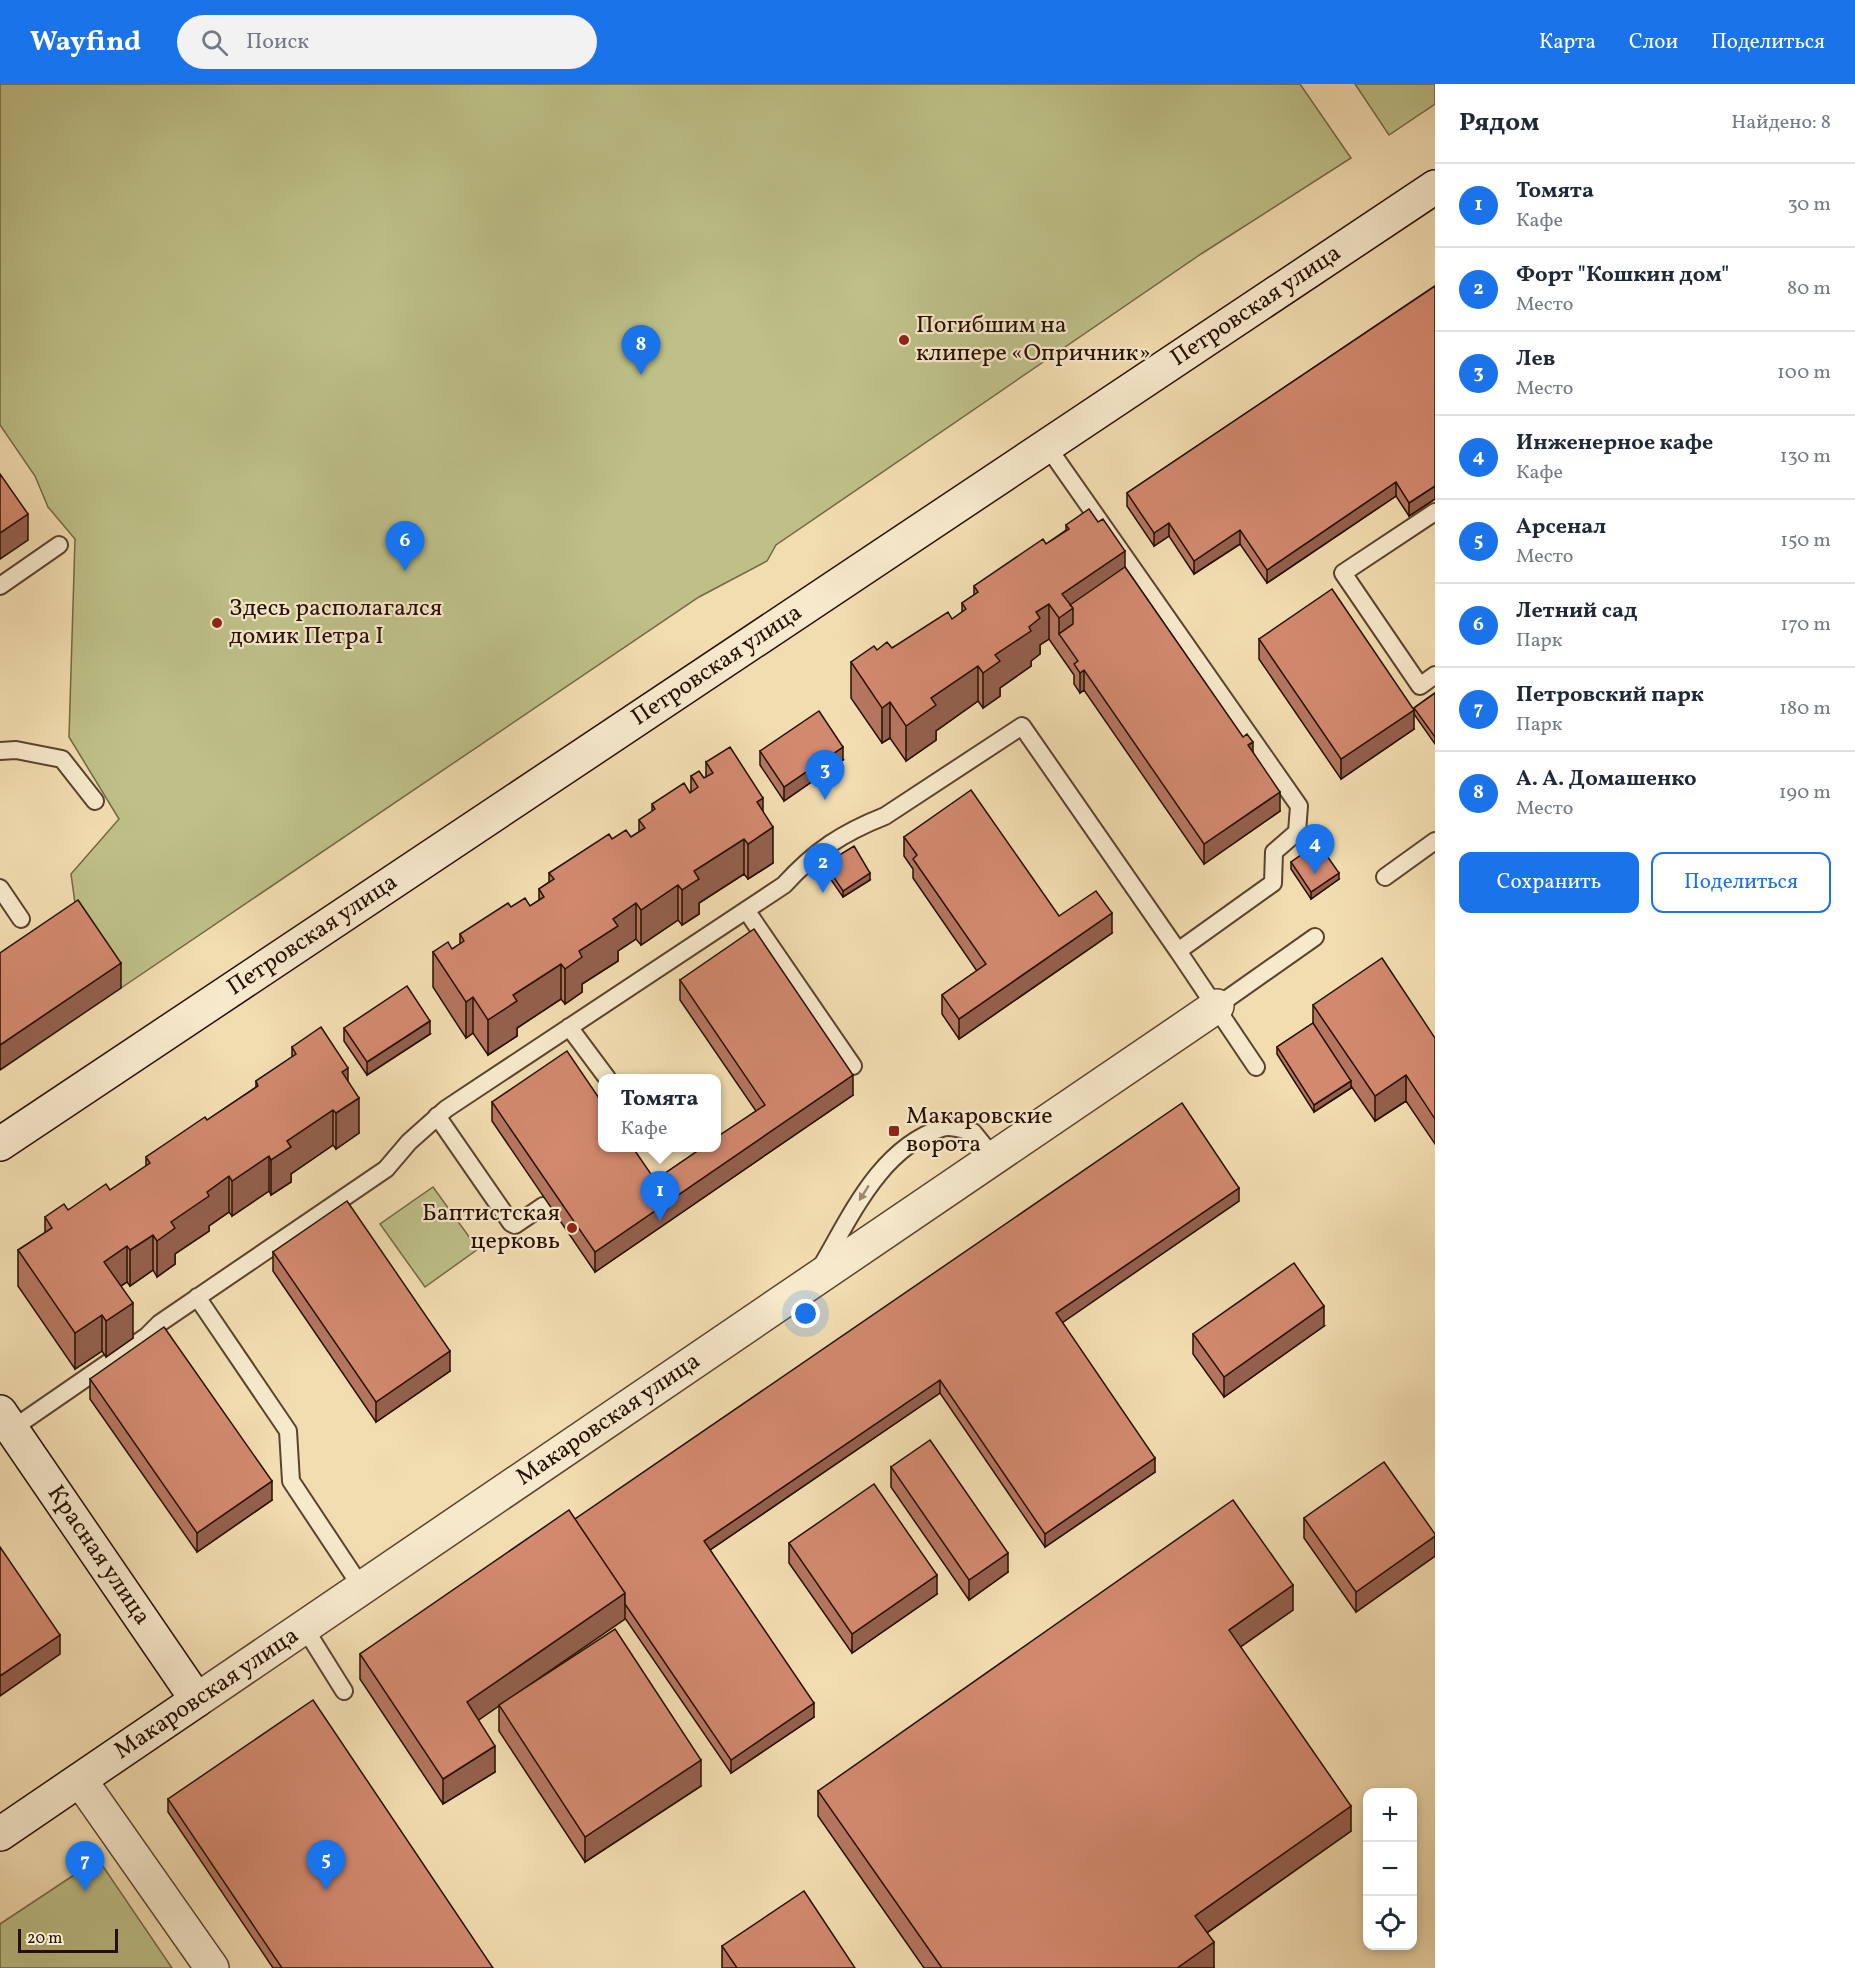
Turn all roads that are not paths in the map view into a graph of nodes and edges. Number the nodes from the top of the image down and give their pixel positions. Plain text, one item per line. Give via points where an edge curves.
1 (1435, 187) edge
2 (1047, 446) junction
3 (1435, 512) edge
4 (59, 545) dead end
5 (0, 586) edge
6 (1435, 675) edge
7 (0, 751) edge
8 (95, 801) dead end
9 (1435, 841) edge
10 (1385, 877) dead end
11 (0, 888) edge
12 (746, 910) junction
13 (21, 920) dead end
14 (1315, 938) dead end
15 (1178, 951) junction
16 (1217, 1006) junction
17 (569, 1028) junction
18 (853, 1066) dead end
19 (1256, 1067) dead end
20 (604, 1074) edge
21 (437, 1116) junction
22 (0, 1144) edge
23 (994, 1158) junction
24 (543, 1206) dead end
25 (812, 1282) junction
26 (197, 1297) junction
27 (6, 1421) edge
28 (362, 1588) junction
29 (304, 1627) junction
30 (344, 1691) dead end
31 (197, 1700) junction
32 (80, 1780) junction
33 (0, 1834) edge
34 (212, 1968) edge

1 - 2 street, Петровская улица
2 - 15 lane via 1299,806 1298,832 1274,852 1273,883
2 - 22 street, Петровская улица
3 - 6 lane via 1343,573 1420,686
4 - 5 lane
7 - 8 lane via 16,750 62,759
9 - 10 lane
11 - 13 lane
12 - 15 lane via 784,885 817,851 885,816 1022,726
12 - 17 lane
12 - 18 lane
14 - 16 lane
15 - 16 lane
16 - 19 lane
16 - 23 street, Макаровская улица
17 - 20 lane
17 - 21 lane
21 - 24 lane via 511,1223 515,1225
21 - 26 lane via 386,1169
23 - 25 street, Макаровская улица
23 -> 25 lane via 973,1132 943,1127 903,1149 868,1186
25 - 28 street, Макаровская улица
26 - 27 lane via 147,1336
26 - 28 lane via 288,1431 291,1481
27 - 31 street, Красная улица
28 - 29 street, Макаровская улица
29 - 30 lane
29 - 31 street, Макаровская улица
31 - 32 street, Макаровская улица
32 - 33 street, Макаровская улица
32 - 34 street

